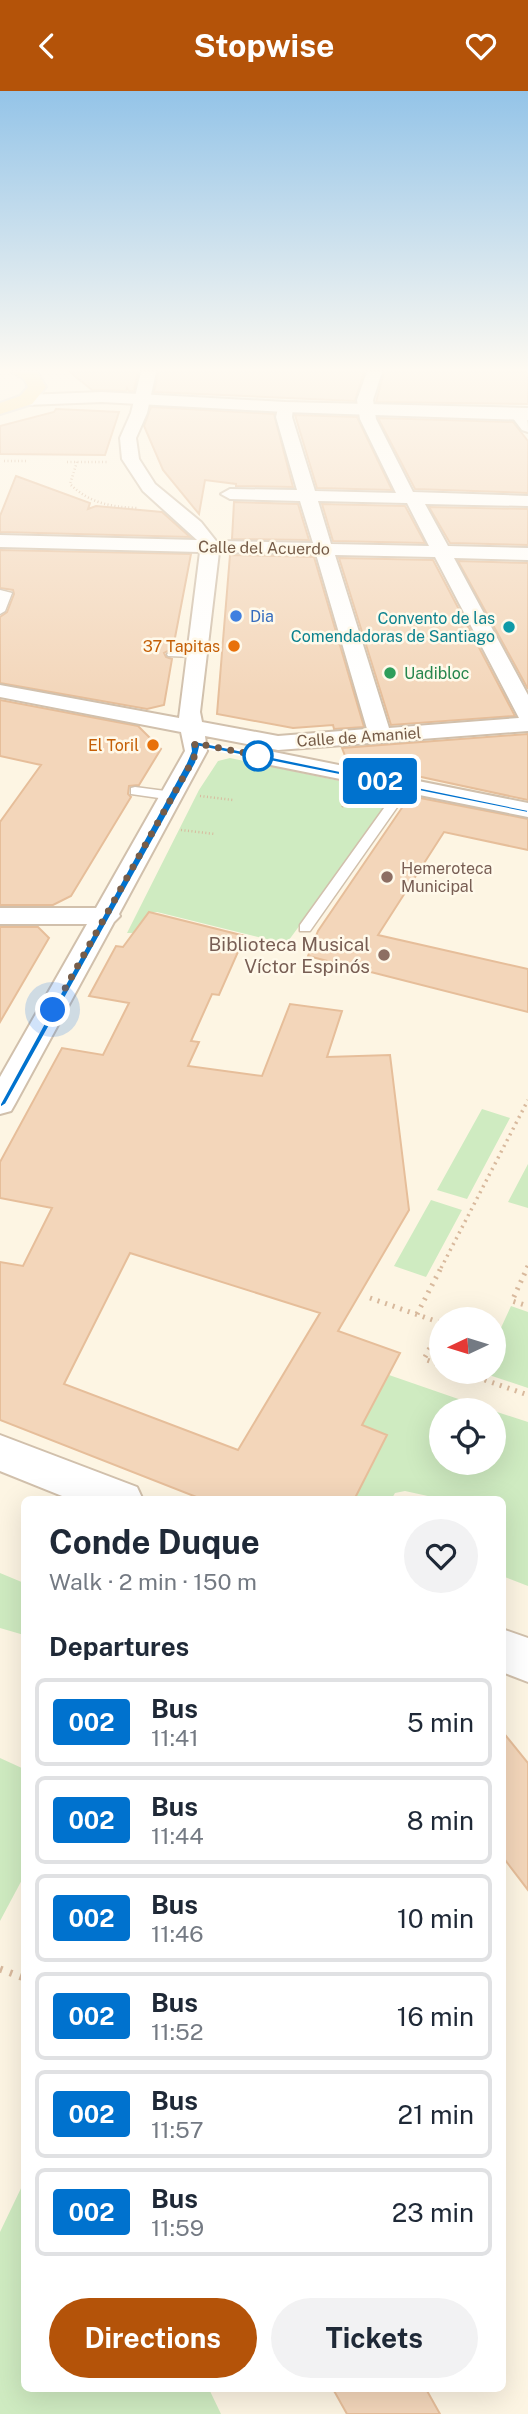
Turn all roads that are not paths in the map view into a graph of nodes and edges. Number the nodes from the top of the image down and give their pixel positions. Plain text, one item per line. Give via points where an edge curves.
1 (145, 480) edge
2 (304, 480) edge
3 (399, 480) edge
4 (230, 494) dead end
5 (309, 497) junction
6 (413, 498) junction
7 (528, 501) edge
8 (0, 541) edge
9 (210, 547) junction
10 (326, 549) junction
11 (442, 552) junction
12 (528, 554) edge
13 (0, 593) edge
14 (0, 611) edge
15 (172, 654) dead end
16 (195, 654) junction
17 (0, 691) edge
18 (528, 715) edge
19 (528, 724) edge
20 (193, 735) junction
21 (380, 736) junction
22 (289, 752) junction
23 (406, 786) junction
24 (135, 791) dead end
25 (186, 796) junction
26 (528, 810) edge
27 (0, 916) edge
28 (107, 916) junction
29 (305, 928) dead end
30 (0, 1104) edge
31 (0, 1452) edge
32 (111, 1496) edge
33 (506, 1652) edge
34 (506, 1655) edge
35 (528, 1660) edge
36 (528, 1680) edge

1 - 9 street via 173,510 202,531
2 - 5 street
3 - 6 street via 406,495
4 - 5 street
5 - 6 street
5 - 10 street
6 - 7 street
6 - 11 street
8 - 9 street, Calle del Acuerdo
9 - 10 street, Calle del Acuerdo
9 - 16 street
10 - 11 street, Calle del Acuerdo
10 - 21 street
11 - 12 street, Calle del Acuerdo
11 - 18 street
13 - 14 lane via 7,593
15 - 16 lane
16 - 20 street via 189,712
17 - 20 street
19 - 21 street, Calle de Amaniel
20 - 22 street
20 - 25 street via 194,758
21 - 22 street, Calle de Amaniel
22 - 23 street
23 - 26 street
23 - 29 lane
24 - 25 lane
25 - 28 street
27 - 28 street
28 - 30 street
31 - 32 street
33 - 35 street
34 - 36 street

